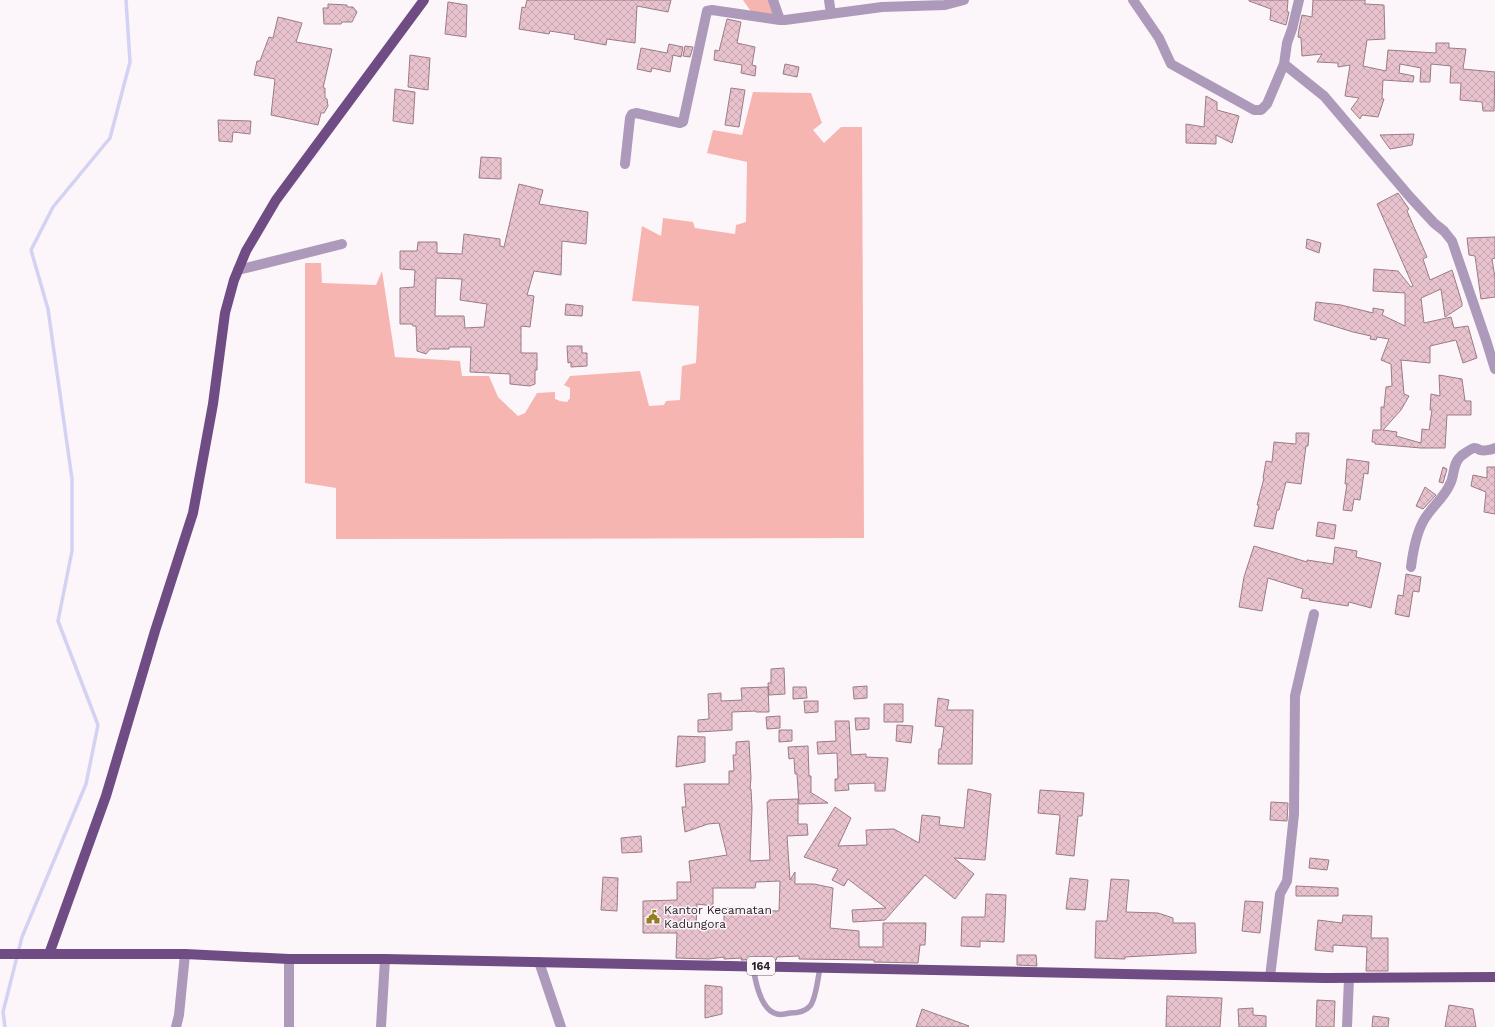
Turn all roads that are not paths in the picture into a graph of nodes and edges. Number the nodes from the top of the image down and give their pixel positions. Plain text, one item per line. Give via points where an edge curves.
1 (424, 0) edge
2 (773, 0) edge
3 (830, 0) edge
4 (964, 0) edge
5 (1133, 0) edge
6 (1299, 0) edge
7 (831, 14) junction
8 (780, 20) junction
9 (1284, 64) junction
10 (625, 164) dead end
11 (342, 244) dead end
12 (238, 270) junction
13 (1495, 369) edge
14 (1495, 448) edge
15 (1411, 567) dead end
16 (1314, 614) dead end
17 (1, 954) edge
18 (49, 954) junction
19 (185, 954) junction
20 (289, 959) junction
21 (384, 959) junction
22 (539, 962) junction
23 (752, 966) junction
24 (820, 967) junction
25 (1270, 977) junction
26 (1495, 977) edge
27 (1349, 978) junction
28 (176, 1027) edge
29 (289, 1027) edge
30 (381, 1027) edge
31 (561, 1027) edge
32 (1347, 1027) edge

1 - 12 main road via 276,200 246,251
2 - 8 street
3 - 7 street
4 - 7 street via 945,5 882,7
5 - 9 street via 1159,38 1171,64 1254,110 1261,110 1267,104
6 - 9 street
7 - 8 street
8 - 10 street via 707,11 683,122 632,114
9 - 13 street via 1324,96 1410,197 1452,241
11 - 12 street
12 - 18 main road via 225,313 213,404 193,513 106,796
14 - 15 street via 1475,448 1460,457 1454,467 1450,486 1427,514 1421,526 1413,550
16 - 25 street via 1295,696 1294,814 1287,881 1280,894
17 - 18 main road, 164
18 - 19 main road, 164
19 - 20 main road, 164
19 - 28 street
20 - 21 main road, 164
20 - 29 street
21 - 22 main road, 164
21 - 30 street
22 - 23 main road, 164
22 - 31 street
23 - 24 main road, 164
23 - 24 lane via 763,1001 777,1014 804,1012 811,1006
24 - 25 main road, 164
25 - 27 main road, 164
26 - 27 main road, 164
27 - 32 street

